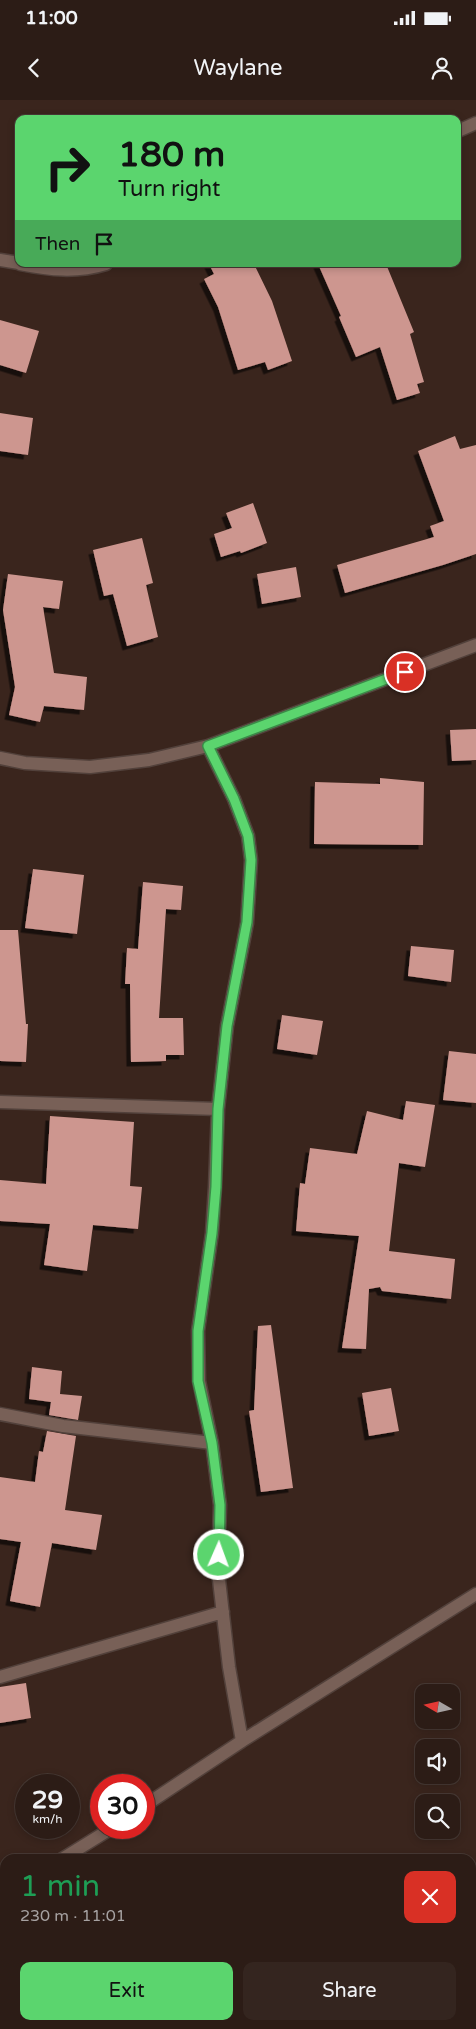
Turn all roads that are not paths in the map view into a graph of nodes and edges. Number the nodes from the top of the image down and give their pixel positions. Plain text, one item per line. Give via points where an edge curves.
1 (476, 123) edge
2 (461, 130) edge
3 (0, 260) edge
4 (15, 263) edge
5 (35, 267) edge
6 (95, 267) edge
7 (476, 645) edge
8 (208, 746) junction
9 (0, 758) edge
10 (0, 1102) edge
11 (218, 1109) junction
12 (0, 1414) edge
13 (212, 1443) junction
14 (476, 1594) edge
15 (223, 1612) junction
16 (0, 1677) edge
17 (242, 1741) junction
18 (155, 1799) edge
19 (94, 1839) edge
20 (70, 1854) edge

1 - 2 street
3 - 4 street
5 - 6 street via 68,270
7 - 8 street
8 - 9 street via 150,760 90,767
8 - 11 street via 248,836 251,860 247,922 227,1026
10 - 11 street
11 - 13 street via 212,1233 198,1331 198,1381
12 - 13 street via 63,1426
13 - 15 street via 220,1505 218,1571
14 - 17 street
15 - 16 street
15 - 17 street
17 - 18 street
19 - 20 street

